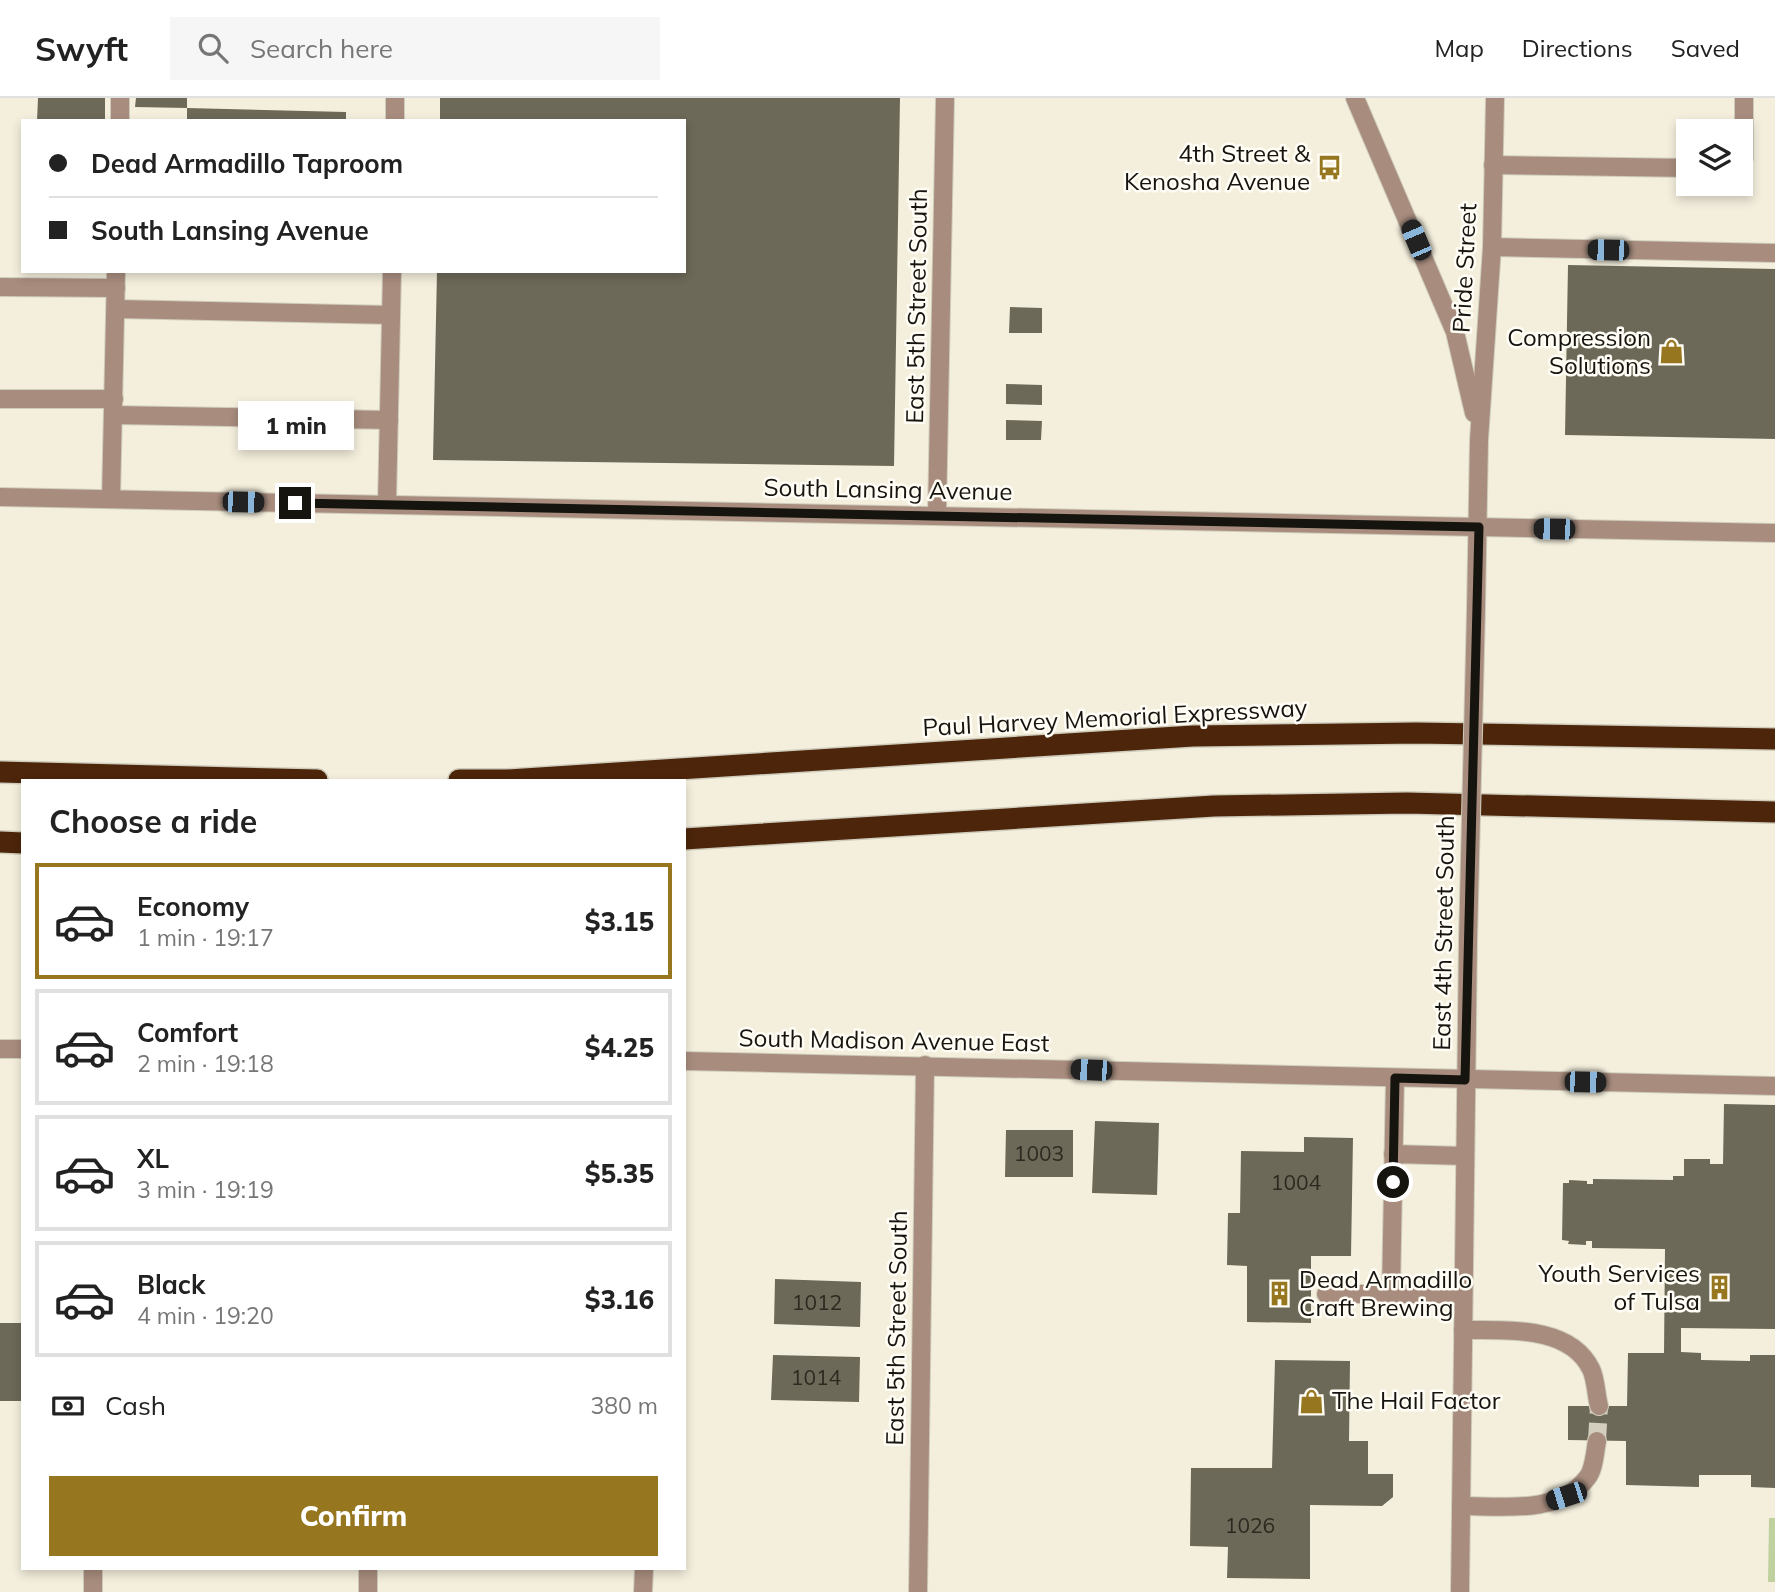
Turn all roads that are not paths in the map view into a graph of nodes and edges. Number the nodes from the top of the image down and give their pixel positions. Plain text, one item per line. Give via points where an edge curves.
1 (120, 98) edge
2 (396, 98) edge
3 (946, 98) edge
4 (1355, 98) edge
5 (1495, 98) edge
6 (1744, 98) edge
7 (120, 119) edge
8 (395, 119) edge
9 (1744, 119) edge
10 (1493, 165) junction
11 (1676, 168) edge
12 (1492, 247) junction
13 (1775, 253) edge
14 (392, 273) edge
15 (116, 280) edge
16 (0, 287) edge
17 (116, 309) junction
18 (391, 315) junction
19 (0, 399) edge
20 (114, 407) junction
21 (389, 420) junction
22 (1479, 440) junction
23 (0, 497) edge
24 (111, 499) junction
25 (387, 504) junction
26 (937, 515) junction
27 (1479, 527) junction
28 (1775, 533) edge
29 (1775, 739) edge
30 (0, 772) edge
31 (277, 779) edge
32 (523, 779) edge
33 (1775, 812) edge
34 (686, 839) edge
35 (0, 842) edge
36 (21, 843) edge
37 (0, 1049) edge
38 (21, 1049) edge
39 (686, 1061) edge
40 (925, 1065) junction
41 (1395, 1078) junction
42 (1465, 1080) junction
43 (1775, 1086) edge
44 (1393, 1154) junction
45 (1465, 1156) junction
46 (1391, 1293) junction
47 (1326, 1294) dead end
48 (1463, 1294) junction
49 (1463, 1330) junction
50 (1598, 1406) tunnel mouth
51 (1597, 1441) tunnel mouth
52 (1461, 1506) junction
53 (93, 1570) edge
54 (368, 1570) edge
55 (643, 1570) edge
56 (93, 1592) edge
57 (368, 1592) edge
58 (643, 1592) edge
59 (918, 1592) edge
60 (1460, 1592) edge

1 - 7 street
2 - 8 street
3 - 26 street, East 5th Street South
4 - 22 street, Pride Street via 1455,332
5 - 10 street, Pride Street
6 - 9 street
10 - 11 street
10 - 12 street, Pride Street
12 - 13 street
12 - 22 street, Pride Street
14 - 18 street
15 - 16 street
15 - 17 street
17 - 18 street
17 - 20 street
18 - 21 street
19 - 20 street
20 - 21 street
20 - 24 street
21 - 25 street
22 - 27 street, Pride Street
23 - 24 street, South Lansing Avenue
24 - 25 street, South Lansing Avenue
25 - 26 street, South Lansing Avenue
26 - 27 street, South Lansing Avenue
27 - 28 street, South Lansing Avenue
27 - 42 street, East 4th Street South, bridge
29 - 32 highway, Paul Harvey Memorial Expressway via 1416,733 1193,736
30 - 31 highway
33 - 34 highway via 1407,803 1214,806
35 - 36 highway
37 - 38 street
39 - 40 street, South Madison Avenue East
40 - 41 street, South Madison Avenue East
40 - 59 street, East 5th Street South
41 - 42 street, South Madison Avenue East
41 - 44 street
42 - 43 street, South Madison Avenue East
42 - 45 street, East 4th Street South
44 - 45 street
44 - 46 street
45 - 48 street, East 4th Street South
46 - 47 street
46 - 48 street
48 - 49 street, East 4th Street South
49 - 50 street via 1553,1337 1579,1353 1592,1370
49 - 52 street, East 4th Street South
51 - 52 street via 1588,1477 1566,1496 1541,1505
52 - 60 street, East 4th Street South
53 - 56 street
54 - 57 street
55 - 58 street

